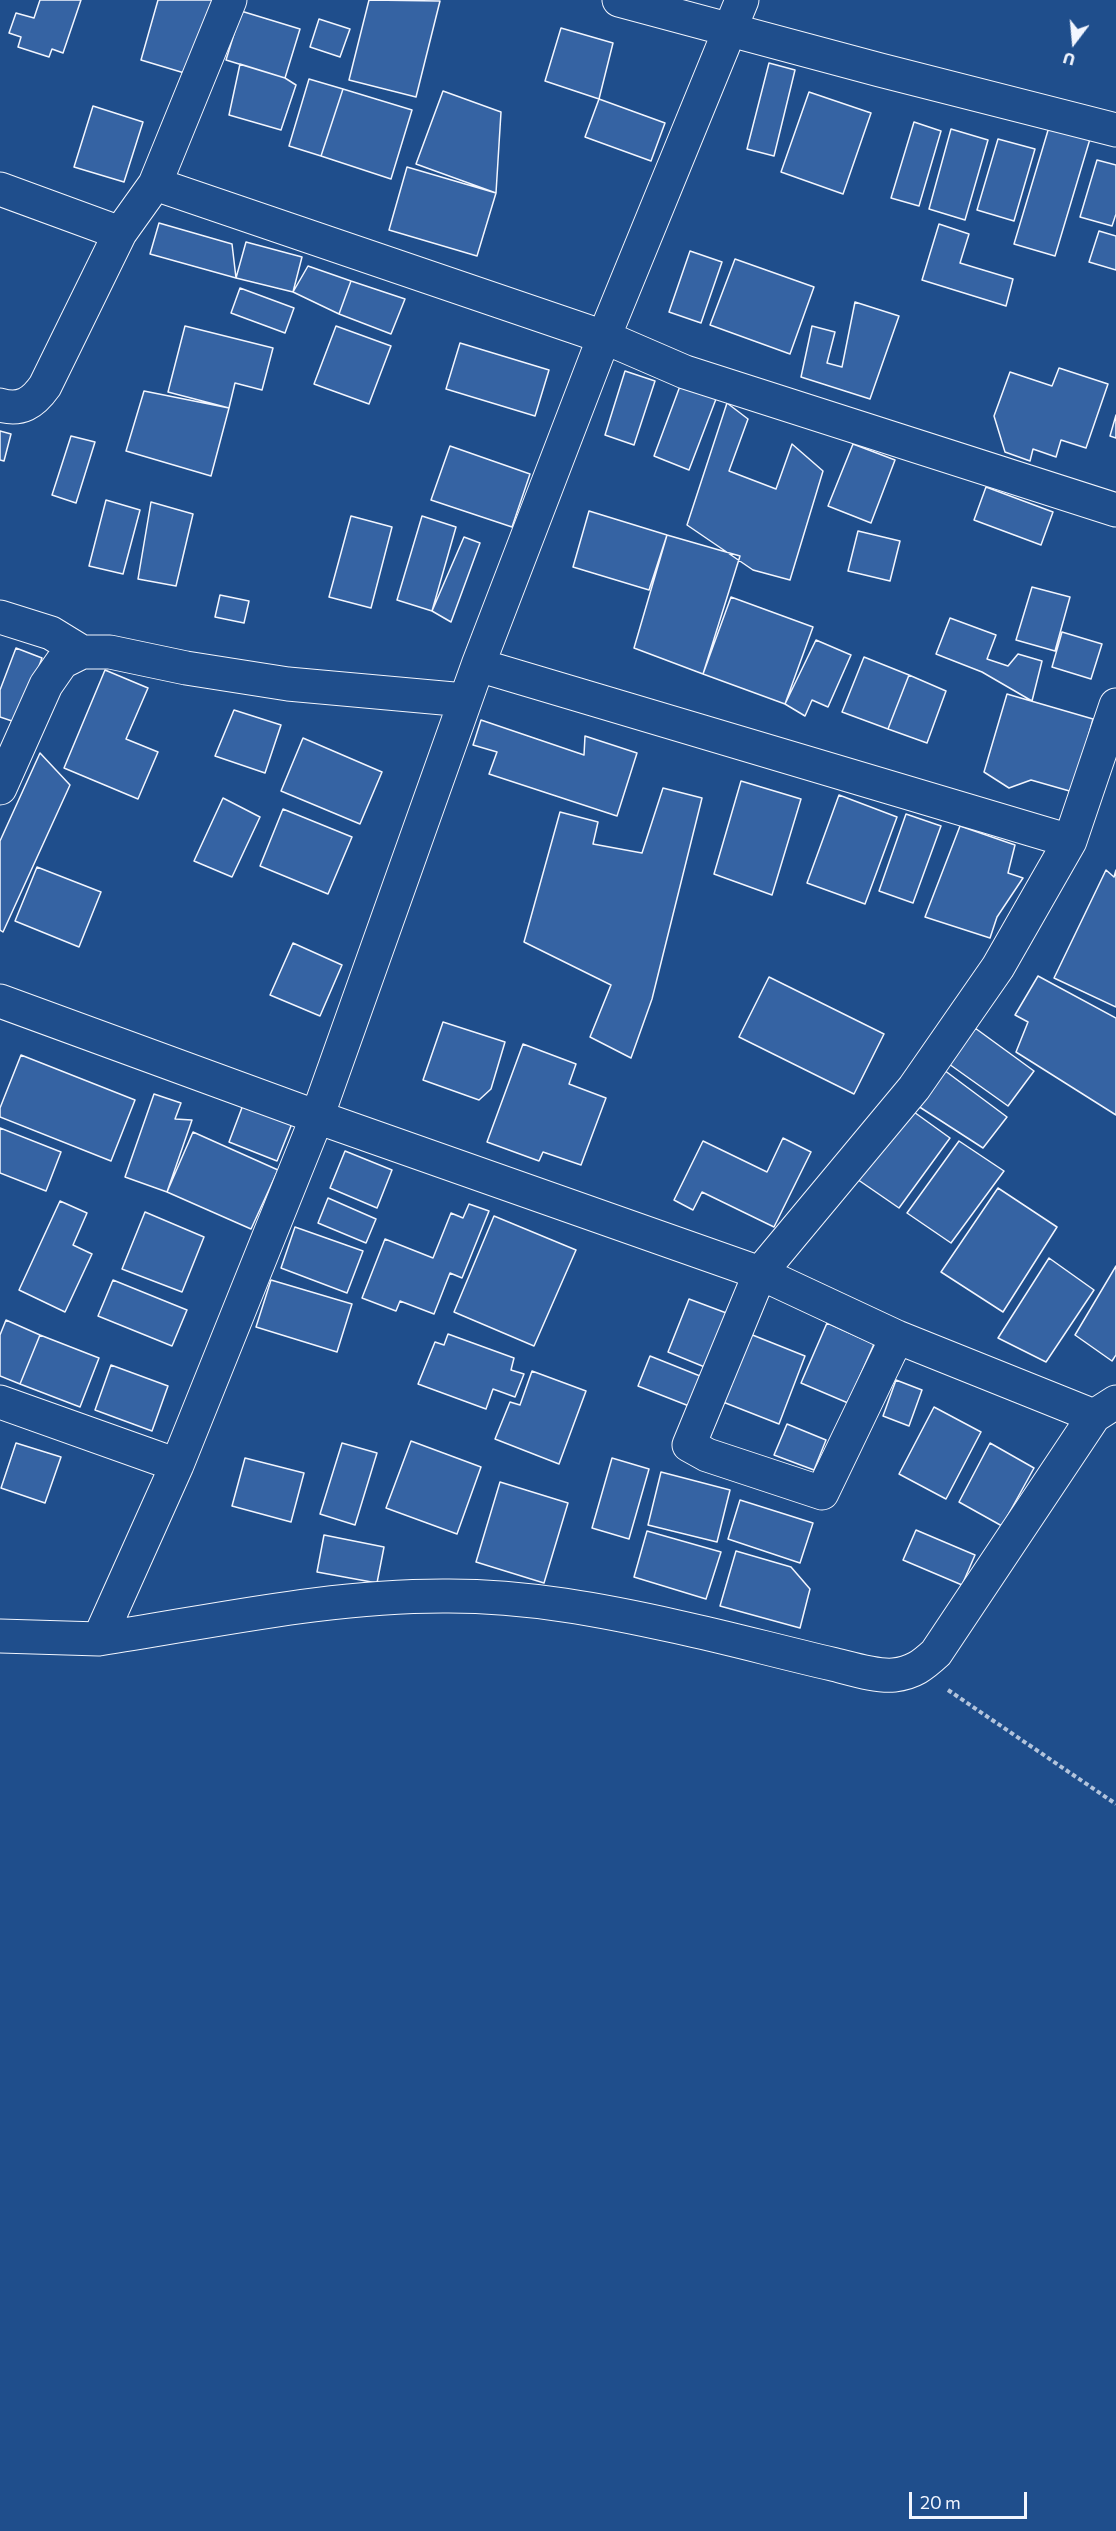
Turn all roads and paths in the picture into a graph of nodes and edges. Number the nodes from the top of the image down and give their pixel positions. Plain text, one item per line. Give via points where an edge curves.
1 (230, 0) edge
2 (619, 0) edge
3 (742, 0) edge
4 (730, 31) junction
5 (1116, 130) edge
6 (155, 184) junction
7 (0, 189) edge
8 (120, 233) junction
9 (604, 337) junction
10 (0, 405) edge
11 (1116, 510) edge
12 (0, 617) edge
13 (82, 652) junction
14 (477, 665) junction
15 (465, 700) junction
16 (1116, 705) edge
17 (0, 788) edge
18 (1070, 841) junction
19 (0, 1001) edge
20 (317, 1117) junction
21 (760, 1273) junction
22 (897, 1337) junction
23 (0, 1402) edge
24 (1105, 1409) edge
25 (177, 1465) junction
26 (0, 1636) edge
27 (99, 1639) junction
28 (918, 1670) junction
29 (1116, 1804) edge

1 - 6 street
2 - 4 street
3 - 4 street
4 - 5 street
4 - 9 street
6 - 8 street
6 - 9 street
7 - 8 street
8 - 10 street via 36,399 11,408
9 - 11 street via 685,372
9 - 14 street
12 - 13 street via 51,633
13 - 15 street via 110,652 288,684
13 - 17 street via 62,662 46,685
14 - 15 street
14 - 18 street
15 - 20 street
16 - 18 street
18 - 21 street via 998,967 914,1088
19 - 20 street
20 - 21 street
20 - 25 street
21 - 22 street
21 - 22 street via 689,1445 707,1455 822,1493
22 - 24 street
23 - 25 street
24 - 28 street via 936,1653
25 - 27 street
26 - 27 street
27 - 28 street via 359,1599 481,1597 552,1602 636,1618 852,1669 892,1675
28 - 29 path

